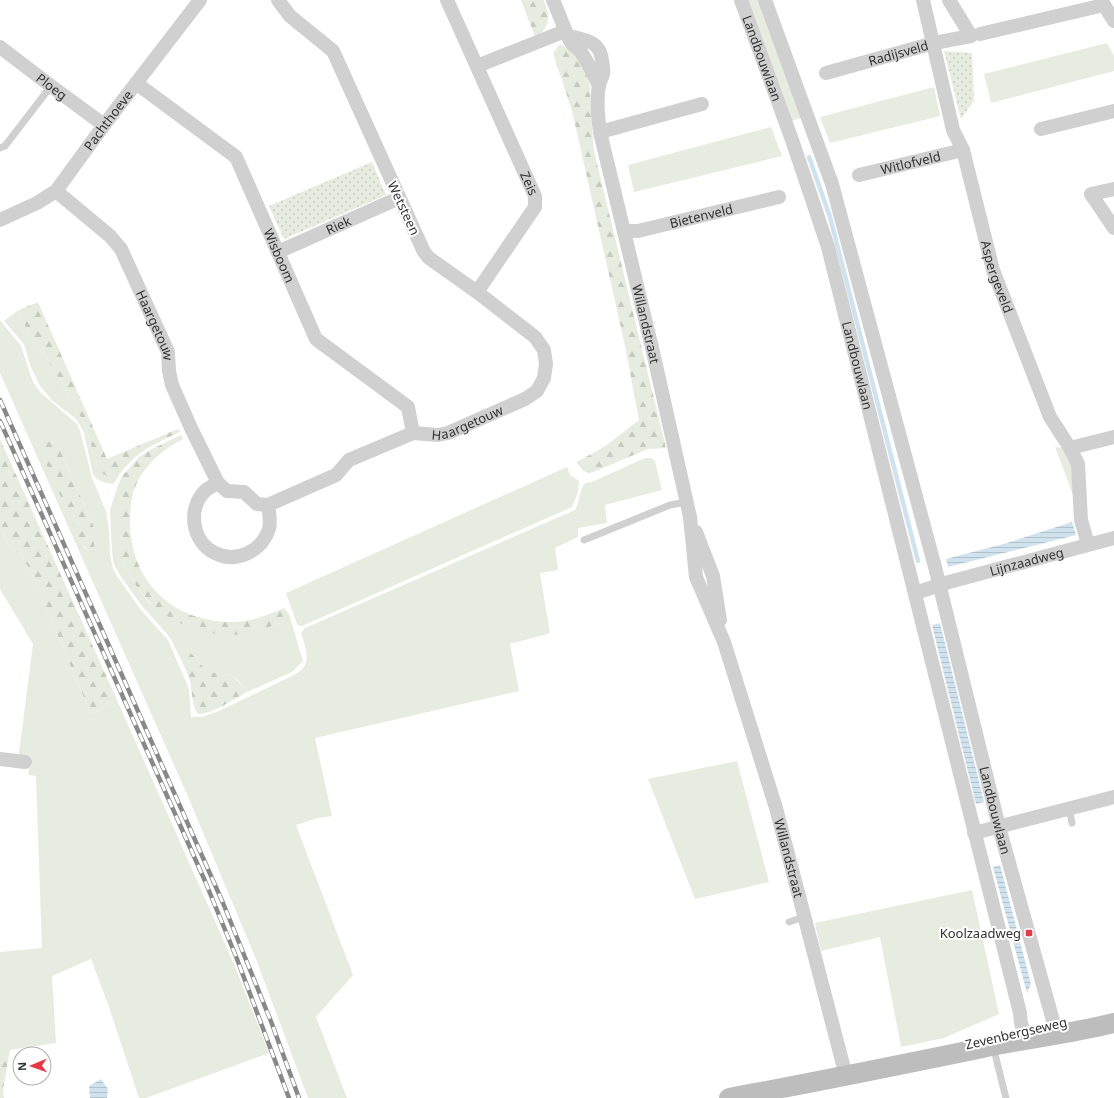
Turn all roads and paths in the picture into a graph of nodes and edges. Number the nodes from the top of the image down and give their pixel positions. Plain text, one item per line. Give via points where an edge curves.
1 (200, 0) edge
2 (278, 0) edge
3 (447, 0) edge
4 (553, 0) edge
5 (741, 0) edge
6 (765, 0) edge
7 (923, 0) edge
8 (948, 0) edge
9 (1102, 2) edge
10 (1114, 21) edge
11 (567, 33) junction
12 (976, 35) junction
13 (934, 43) junction
14 (0, 47) edge
15 (477, 66) junction
16 (826, 73) dead end
17 (136, 83) junction
18 (51, 86) junction
19 (702, 104) dead end
20 (1114, 111) edge
21 (104, 125) junction
22 (1041, 129) dead end
23 (600, 132) junction
24 (813, 134) junction
25 (792, 140) junction
26 (0, 148) edge
27 (963, 150) junction
28 (859, 176) dead end
29 (1114, 189) edge
30 (56, 191) junction
31 (779, 197) dead end
32 (399, 198) junction
33 (0, 220) edge
34 (1114, 228) edge
35 (624, 231) junction
36 (278, 252) junction
37 (477, 292) junction
38 (537, 391) joint
39 (412, 433) junction
40 (1114, 437) edge
41 (1070, 448) junction
42 (218, 483) junction
43 (687, 502) junction
44 (268, 505) junction
45 (1114, 538) edge
46 (584, 540) dead end
47 (1088, 544) junction
48 (940, 585) junction
49 (915, 593) junction
50 (0, 759) edge
51 (25, 762) dead end
52 (1114, 797) edge
53 (1069, 808) junction
54 (1072, 823) dead end
55 (999, 827) junction
56 (974, 833) junction
57 (804, 917) junction
58 (789, 922) dead end
59 (1114, 1014) edge
60 (1114, 1023) edge
61 (1055, 1029) junction
62 (1025, 1036) junction
63 (992, 1042) junction
64 (846, 1076) junction
65 (729, 1098) edge
66 (1006, 1098) edge

1 - 17 street, Pachthoeve
2 - 32 street, Wetsteen via 290,16 333,51
3 - 15 street, Zeis
4 - 11 street, Willandstraat
5 - 25 street, Landbouwlaan
6 - 24 street, Landbouwlaan
7 - 13 street, Aspergeveld
8 - 12 street
9 - 10 street
9 - 12 street, Radijsveld
11 - 15 street
11 - 23 street, Willandstraat via 570,41 589,64 599,86
12 - 13 street, Radijsveld
13 - 16 street, Radijsveld
13 - 27 street, Aspergeveld via 953,130
14 - 18 street, Ploeg
15 - 37 street, Zeis via 535,196 536,207
17 - 21 street, Pachthoeve
17 - 36 street, Wisboom via 236,157
18 - 21 street, Ploeg
18 - 26 lane via 5,146
19 - 23 street
20 - 22 street
21 - 30 street, Pachthoeve
23 - 35 street, Willandstraat
24 - 25 street
24 - 48 street, Landbouwlaan via 832,184
25 - 49 street, Landbouwlaan via 828,247
27 - 28 street, Witlofveld
27 - 41 street, Aspergeveld via 993,270 1050,417
29 - 34 street via 1091,194
30 - 33 street, Pachthoeve
30 - 42 street, Haargetouw via 110,236 121,249 168,352 172,385
31 - 35 street, Bietenveld via 638,231
32 - 36 street, Riek
32 - 37 street, Wetsteen via 424,252
35 - 43 street, Willandstraat
36 - 39 street, Wisboom via 316,339 408,408
37 - 38 street, Wetsteen via 535,337 544,350 544,378
38 - 39 street, Haargetouw via 448,434 438,436
39 - 44 street, Haargetouw via 349,460 336,475
40 - 41 street
41 - 47 street, Aspergeveld via 1078,464 1081,520
42 - 44 street via 227,491 244,492 257,504
42 - 44 street via 205,491 197,503 193,517 196,532 203,544 215,553 229,557 244,555 257,548 269,528
43 - 46 lane via 670,505
43 - 57 street, Willandstraat via 690,517 713,576 724,642 776,808
45 - 47 street, Lijnzaadweg
47 - 48 street, Lijnzaadweg
48 - 49 street
48 - 55 street, Landbouwlaan
49 - 56 street, Landbouwlaan
50 - 51 street
52 - 53 street
53 - 54 lane
53 - 55 street
55 - 56 street
55 - 61 street, Landbouwlaan
56 - 62 street, Landbouwlaan
57 - 58 lane
57 - 64 street, Willandstraat
59 - 61 street, Zevenbergseweg
60 - 61 street, Zevenbergseweg via 1080,1031
61 - 62 street, Zevenbergseweg
62 - 63 street, Zevenbergseweg
63 - 64 street, Zevenbergseweg via 920,1061
63 - 66 lane
64 - 65 street, Zevenbergseweg

